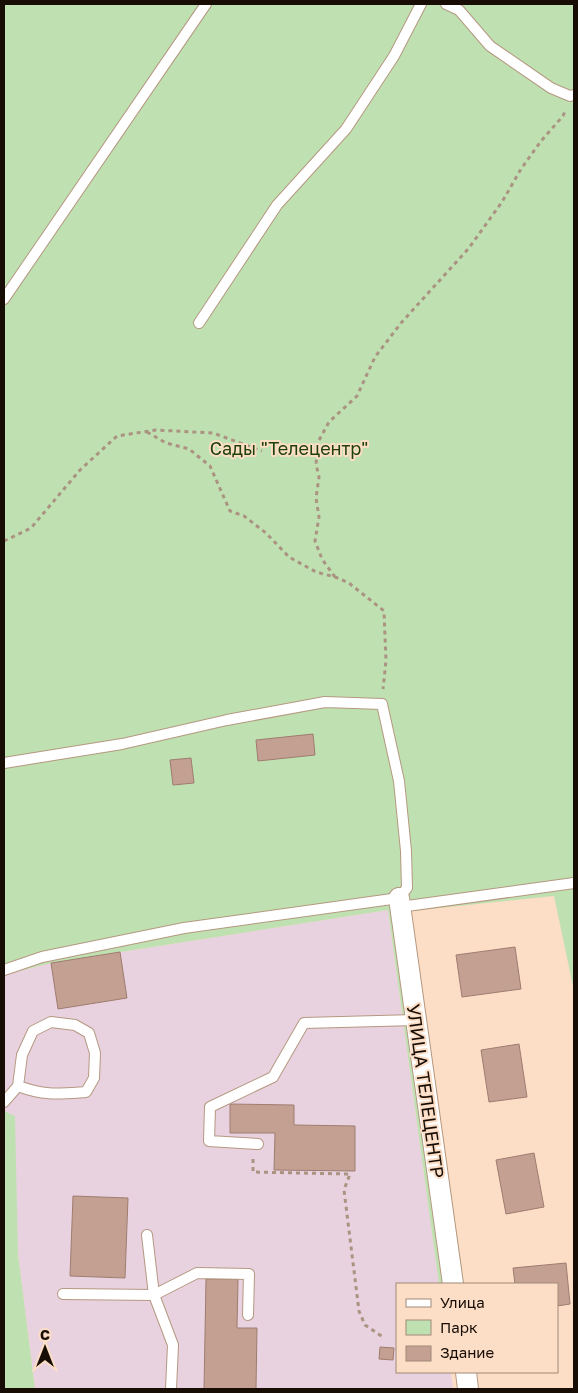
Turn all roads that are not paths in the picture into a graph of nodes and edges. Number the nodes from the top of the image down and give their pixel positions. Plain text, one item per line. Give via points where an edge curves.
1 (206, 4) edge
2 (420, 4) edge
3 (446, 4) edge
4 (572, 96) edge
5 (4, 299) edge
6 (199, 323) dead end
7 (4, 763) edge
8 (574, 883) edge
9 (399, 903) junction
10 (4, 970) edge
11 (416, 1020) junction
12 (18, 1086) junction
13 (4, 1102) edge
14 (255, 1144) road end
15 (147, 1236) dead end
16 (453, 1283) edge
17 (63, 1294) dead end
18 (154, 1295) junction
19 (248, 1315) dead end
20 (466, 1373) edge
21 (171, 1389) edge
22 (468, 1389) edge

1 - 5 lane
2 - 6 lane via 394,56 346,129 277,205
3 - 4 lane via 459,10 490,46 551,88
7 - 9 lane via 122,744 325,702 382,704 398,781 406,851 407,888
8 - 9 lane
9 - 10 lane via 184,928 42,958
9 - 11 street, УЛИЦА ТЕЛЕЦЕНТР
11 - 14 lane via 304,1023 273,1077 210,1107 209,1141
11 - 16 street, УЛИЦА ТЕЛЕЦЕНТР
12 - 12 lane via 22,1055 33,1031 51,1022 74,1025 89,1033 95,1052 94,1078 86,1092 52,1095
12 - 13 lane
15 - 18 lane
17 - 18 lane
18 - 19 lane via 197,1273 249,1274
18 - 21 lane via 173,1345
20 - 22 street

